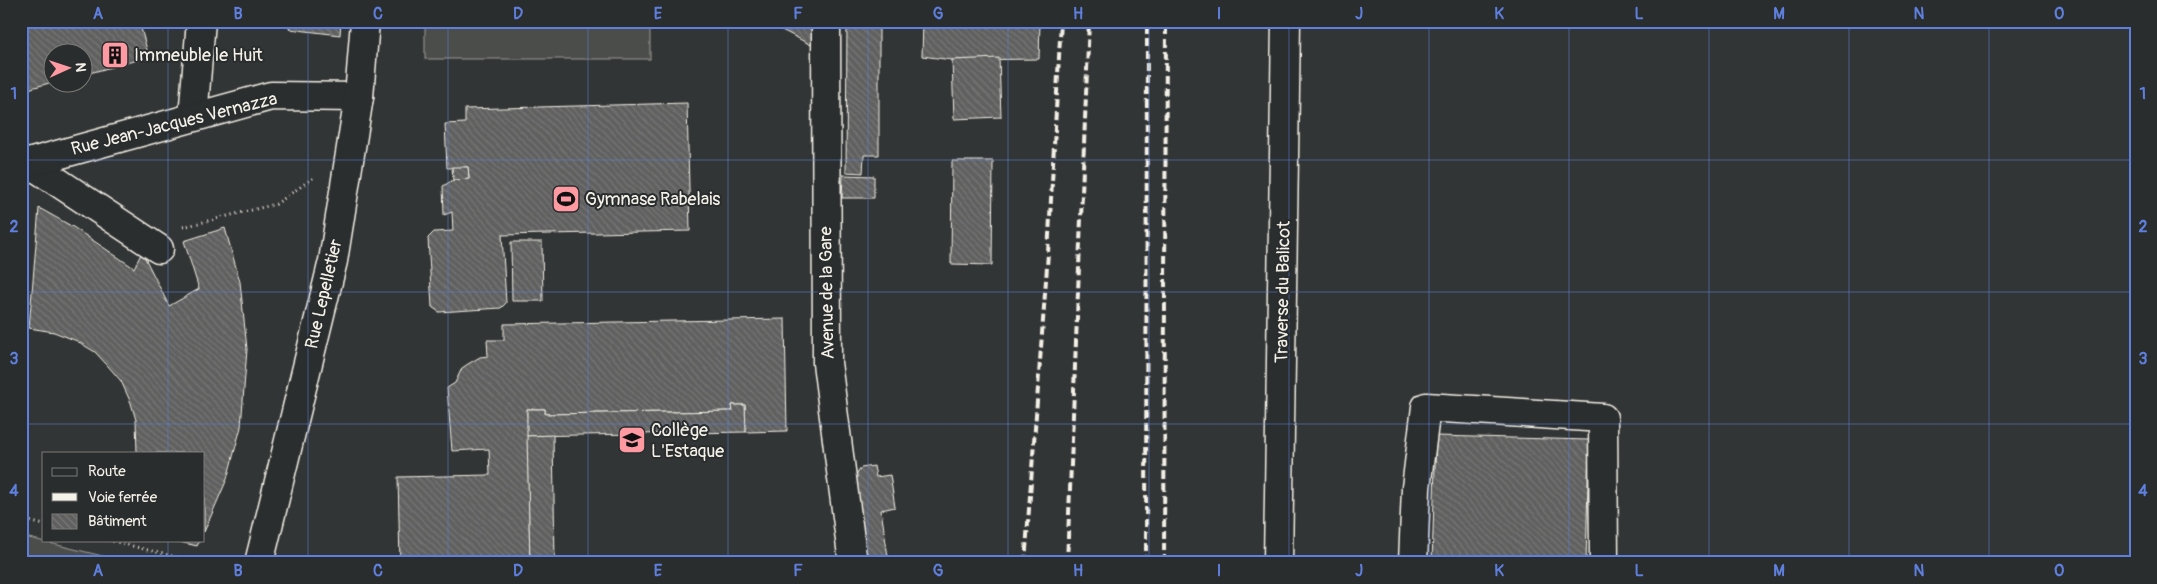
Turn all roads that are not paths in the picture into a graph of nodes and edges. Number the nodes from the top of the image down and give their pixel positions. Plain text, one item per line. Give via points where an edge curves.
1 (201, 21) edge
2 (365, 21) edge
3 (826, 21) edge
4 (1286, 21) edge
5 (359, 97) junction
6 (193, 117) junction
7 (25, 164) edge
8 (150, 243) road end
9 (259, 563) edge
10 (853, 563) edge
11 (1278, 563) edge
12 (1413, 563) edge
13 (1604, 563) edge

1 - 6 street
2 - 5 street, Rue Lepelletier
3 - 10 street, Avenue de la Gare via 827,363
4 - 11 street, Traverse du Balicot
5 - 6 street, Rue Jean-Jacques Vernazza via 272,96
5 - 9 street, Rue Lepelletier via 333,261
6 - 7 street, Rue Jean-Jacques Vernazza
7 - 8 street
12 - 13 street via 1416,488 1426,407 1604,418

